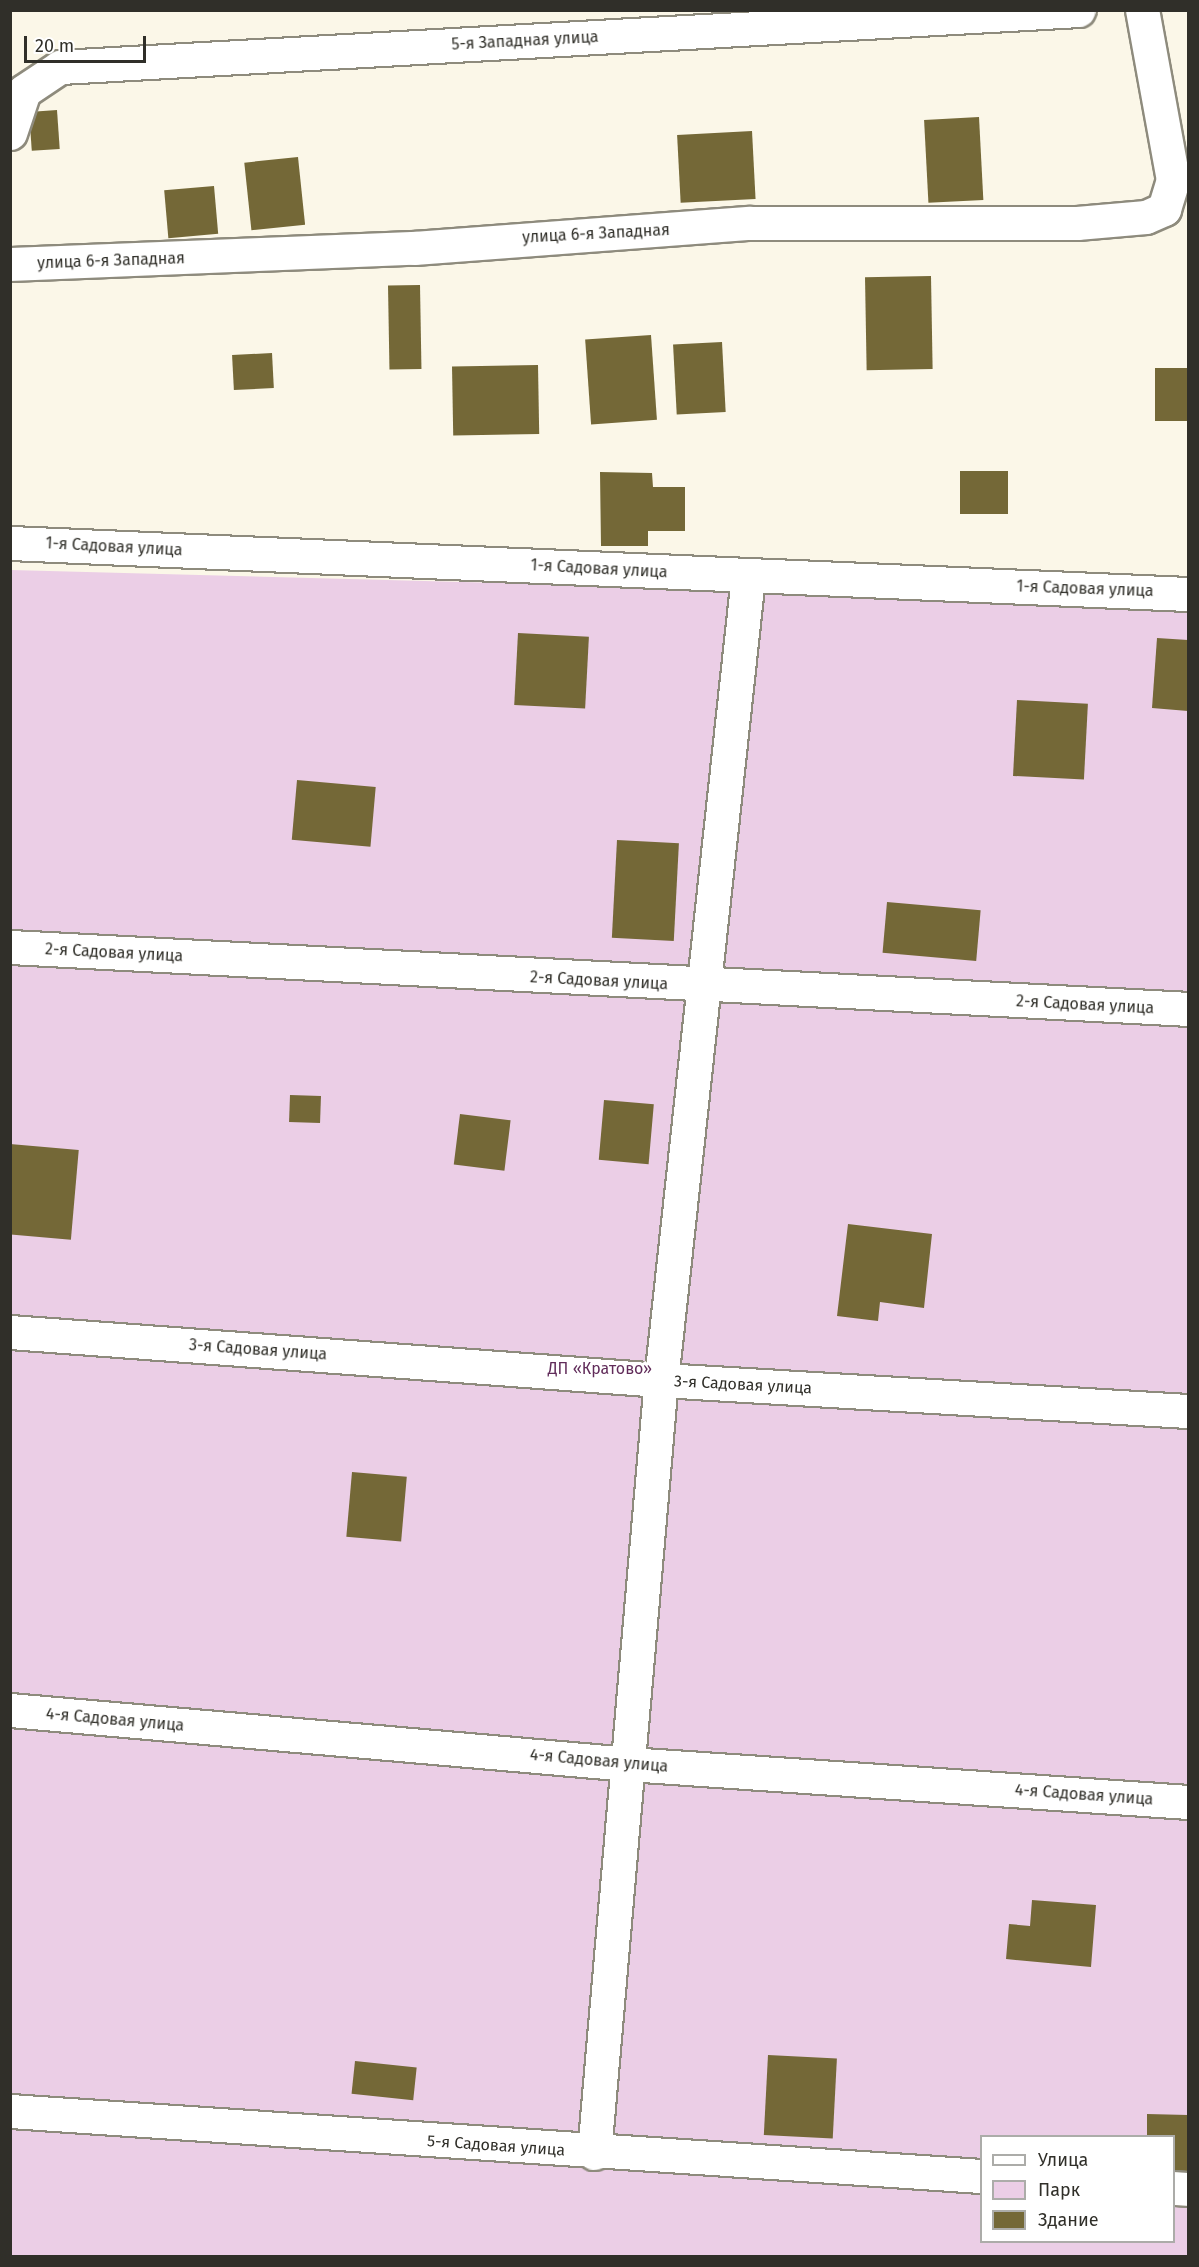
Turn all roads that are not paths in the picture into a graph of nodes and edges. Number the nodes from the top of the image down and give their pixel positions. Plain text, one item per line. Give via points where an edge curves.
1 (1078, 10) edge
2 (1142, 10) edge
3 (10, 133) edge
4 (10, 264) edge
5 (10, 543) edge
6 (748, 576) junction
7 (1188, 594) edge
8 (10, 947) edge
9 (700, 987) junction
10 (1188, 1009) edge
11 (10, 1332) edge
12 (661, 1380) junction
13 (1188, 1411) edge
14 (10, 1710) edge
15 (628, 1764) junction
16 (1188, 1802) edge
17 (10, 2111) edge
18 (594, 2153) junction
19 (980, 2176) edge

1 - 3 street, 5-я Западная улица via 60,68 24,91
2 - 4 street, улица 6-я Западная via 1172,196 1164,209 1121,221 750,223 414,248
5 - 6 street, 1-я Садовая улица
6 - 7 street, 1-я Садовая улица
6 - 9 street
8 - 9 street, 2-я Садовая улица
9 - 10 street, 2-я Садовая улица
9 - 12 street
11 - 12 street, 3-я Садовая улица
12 - 13 street, 3-я Садовая улица
12 - 15 street
14 - 15 street, 4-я Садовая улица
15 - 16 street, 4-я Садовая улица
15 - 18 street
17 - 18 street, 5-я Садовая улица
18 - 19 street, 5-я Садовая улица

